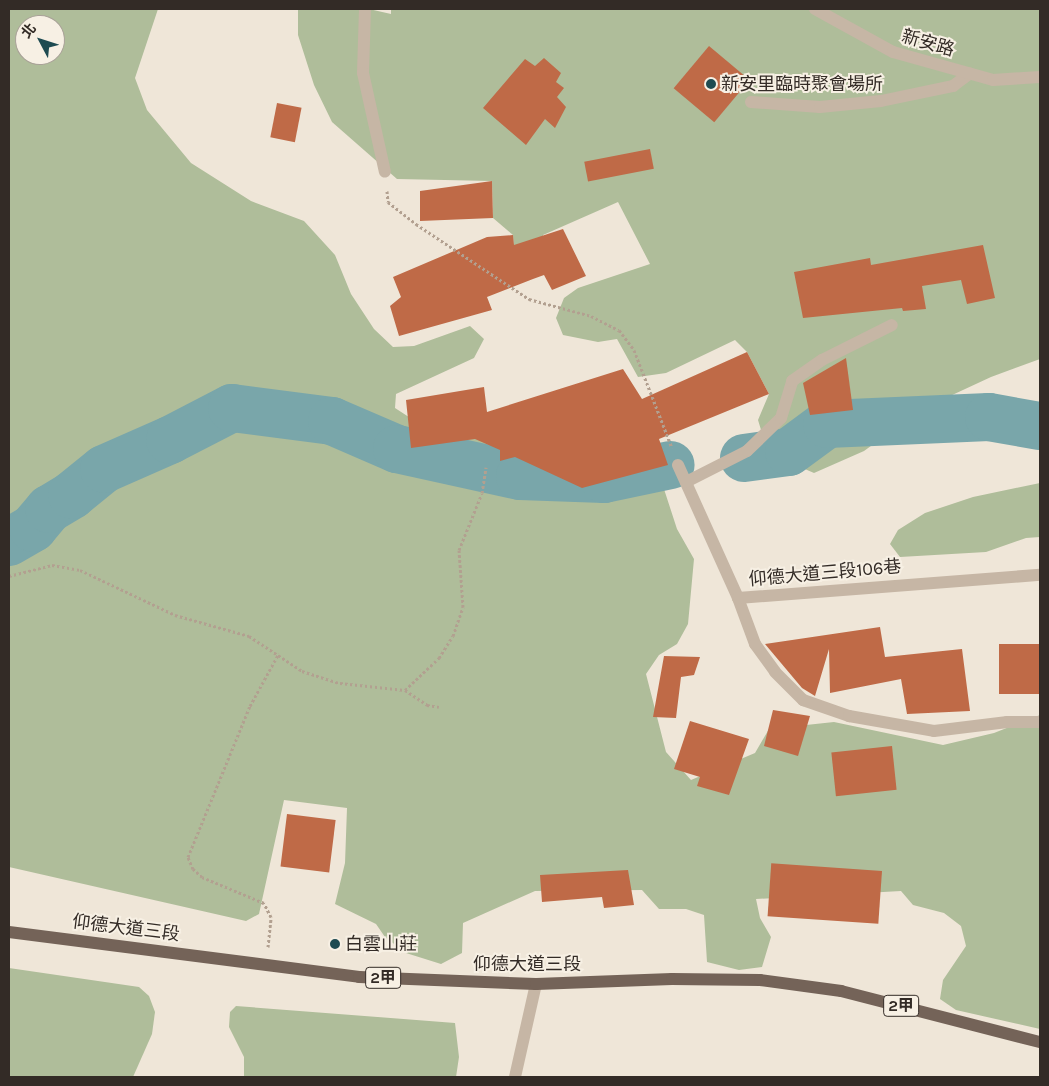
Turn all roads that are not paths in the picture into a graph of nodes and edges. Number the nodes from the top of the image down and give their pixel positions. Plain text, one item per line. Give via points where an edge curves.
1 (365, 9) edge
2 (815, 9) edge
3 (970, 73) junction
4 (1040, 77) edge
5 (751, 102) dead end
6 (384, 172) road end
7 (892, 326) dead end
8 (678, 465) road end
9 (686, 482) junction
10 (1040, 576) edge
11 (738, 598) junction
12 (1040, 722) edge
13 (9, 932) edge
14 (536, 984) junction
15 (1040, 1042) edge
16 (515, 1077) edge

1 - 6 street via 363,73
2 - 3 street, 新安路 via 893,52
3 - 4 street, 新安路 via 993,80
3 - 5 street via 953,86 881,101 820,107
7 - 9 street via 822,360 792,381 780,418 748,451
8 - 9 street
9 - 11 street
10 - 11 street, 仰德大道三段106巷
11 - 12 street, 仰德大道三段106巷 via 755,644 775,672 803,700 849,716 934,731 1007,722
13 - 14 main road, 仰德大道三段 / 2甲 via 359,977
14 - 15 main road, 仰德大道三段 / 2甲 via 672,979 760,980 841,991
14 - 16 street

